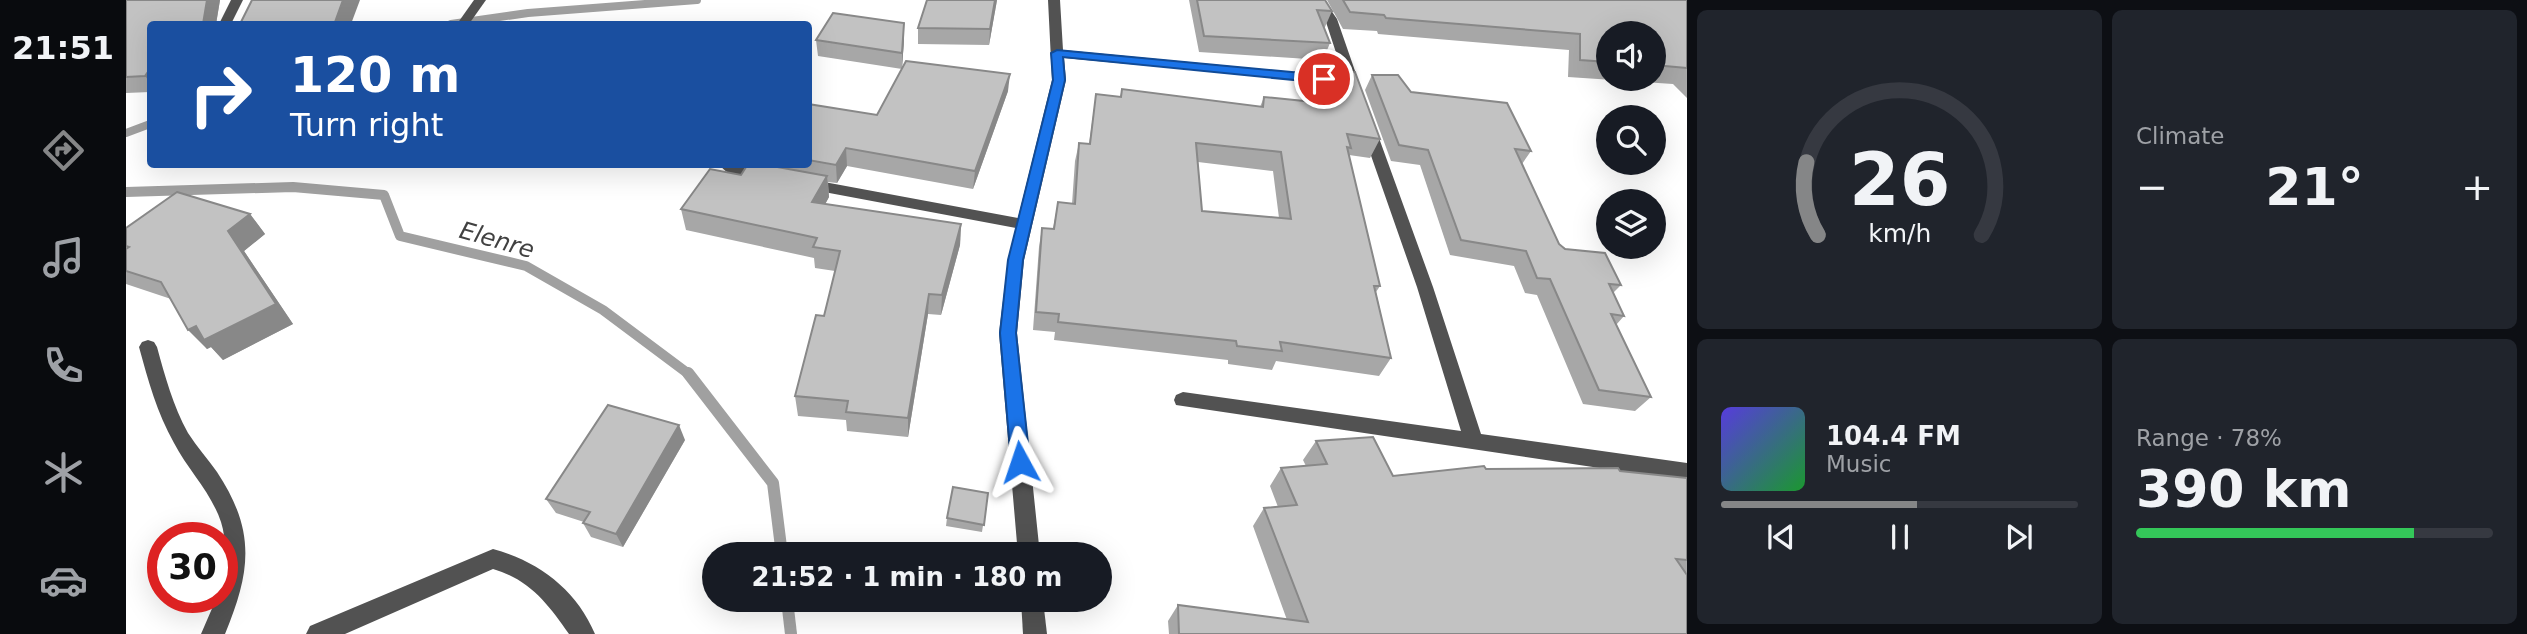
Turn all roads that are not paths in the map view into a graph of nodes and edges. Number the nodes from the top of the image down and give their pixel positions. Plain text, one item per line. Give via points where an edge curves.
1 (237, 0) edge
2 (480, 0) edge
3 (1054, 0) edge
4 (1318, 0) edge
5 (226, 21) edge
6 (465, 21) edge
7 (1057, 53) junction
8 (1352, 82) junction
9 (733, 168) edge
10 (1024, 224) junction
11 (148, 347) dead end
12 (1183, 400) dead end
13 (1473, 439) junction
14 (1687, 472) edge
15 (1028, 542) edge
16 (1033, 612) edge
17 (213, 634) edge
18 (318, 634) edge
19 (583, 634) edge
20 (1035, 634) edge

1 - 5 street
2 - 6 street
3 - 7 street
4 - 8 street via 1331,19
7 - 8 street
7 - 10 street via 1059,80
8 - 13 street
9 - 10 street via 743,174
10 - 15 street via 1008,333
11 - 17 street via 164,404 182,441 213,482 236,529 238,564
12 - 13 street
13 - 14 street
16 - 20 street
18 - 19 street via 493,559 521,565 544,582

